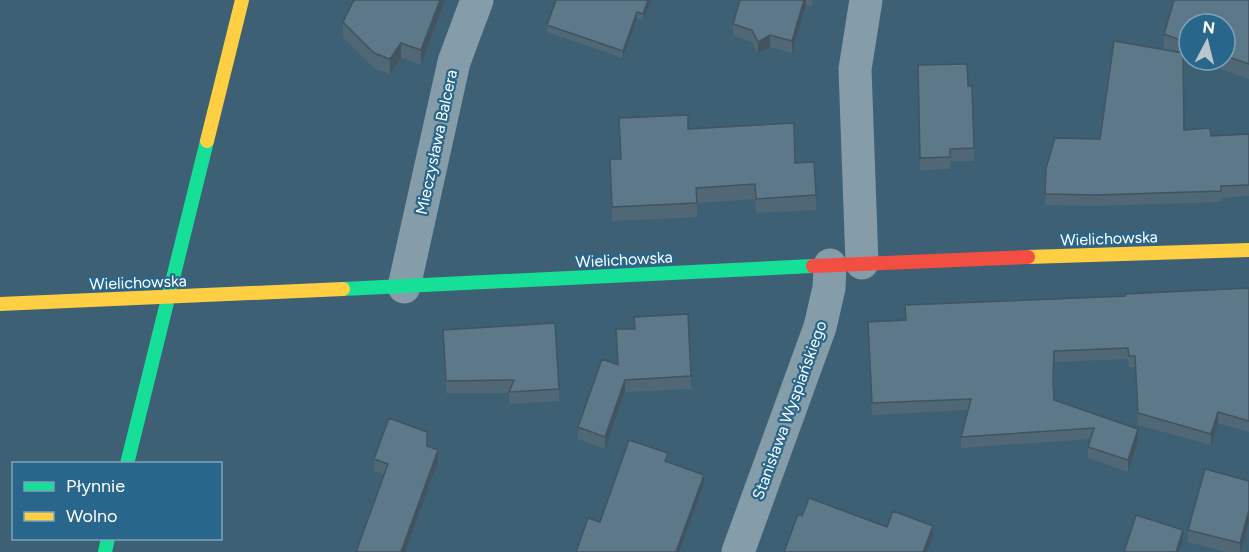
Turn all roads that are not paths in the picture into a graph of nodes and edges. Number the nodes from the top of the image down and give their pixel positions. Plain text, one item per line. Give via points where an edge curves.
1 (242, 0) edge
2 (477, 0) edge
3 (866, 0) edge
4 (1249, 250) edge
5 (862, 263) junction
6 (830, 265) junction
7 (404, 287) junction
8 (169, 298) junction
9 (0, 304) edge
10 (128, 462) edge
11 (738, 552) edge

1 - 8 street
2 - 7 street, Mieczysława Balcera via 454,62
3 - 5 street via 855,69
4 - 5 street, Wielichowska
5 - 6 street, Wielichowska
6 - 7 street, Wielichowska
6 - 11 street, Stanisława Wyspiańskiego via 820,327
7 - 8 street, Wielichowska
8 - 9 street, Wielichowska
8 - 10 street

